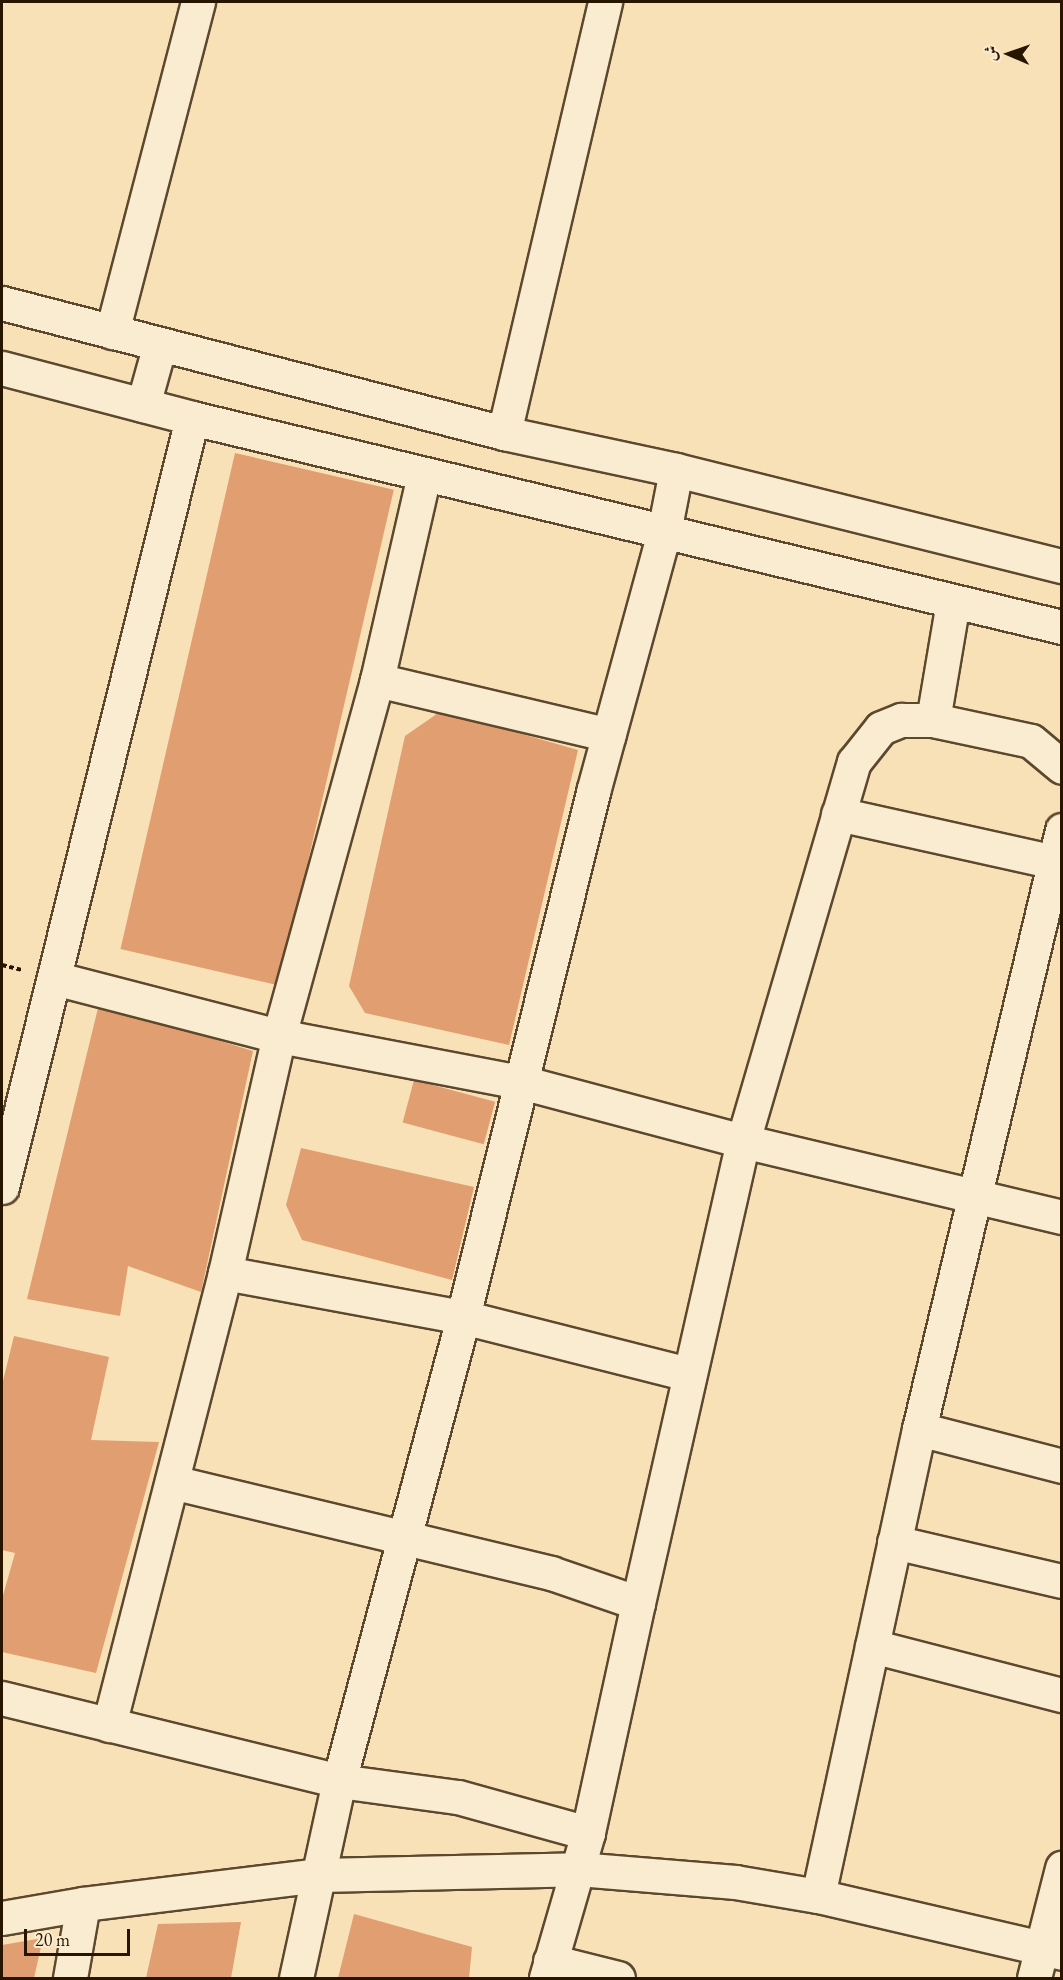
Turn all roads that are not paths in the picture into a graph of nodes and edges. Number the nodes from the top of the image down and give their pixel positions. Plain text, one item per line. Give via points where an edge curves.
1 (198, 2) edge
2 (606, 2) edge
3 (2, 303) edge
4 (112, 332) junction
5 (160, 344) junction
6 (2, 368) edge
7 (143, 405) junction
8 (192, 418) junction
9 (504, 433) junction
10 (676, 470) junction
11 (424, 475) junction
12 (664, 532) junction
13 (1062, 566) edge
14 (953, 602) junction
15 (1062, 627) edge
16 (377, 680) junction
17 (933, 720) junction
18 (609, 735) junction
19 (1062, 767) edge
20 (838, 814) junction
21 (1062, 831) edge
22 (1054, 862) junction
23 (54, 978) junction
24 (279, 1036) junction
25 (521, 1082) junction
26 (743, 1141) junction
27 (2, 1187) edge
28 (974, 1195) junction
29 (1062, 1217) edge
30 (225, 1273) junction
31 (463, 1317) junction
32 (688, 1374) junction
33 (919, 1429) junction
34 (1062, 1466) edge
35 (171, 1482) junction
36 (404, 1536) junction
37 (894, 1542) junction
38 (1062, 1581) edge
39 (638, 1603) junction
40 (872, 1646) junction
41 (1062, 1695) edge
42 (2, 1698) edge
43 (109, 1725) junction
44 (339, 1781) junction
45 (588, 1833) junction
46 (1062, 1868) edge
47 (578, 1869) junction
48 (320, 1875) junction
49 (818, 1896) junction
50 (83, 1904) junction
51 (2, 1918) edge
52 (1052, 1950) edge
53 (548, 1970) edge
54 (70, 1978) edge
55 (296, 1978) edge
56 (618, 1978) edge
57 (1034, 1978) edge

1 - 4 street
2 - 9 street
3 - 4 street
4 - 5 street
5 - 7 street
5 - 9 street
6 - 7 street
7 - 8 street
8 - 11 street
8 - 23 street
9 - 10 street
10 - 12 street
10 - 13 street
11 - 12 street
11 - 16 street
12 - 14 street
12 - 18 street
14 - 15 street
14 - 17 street
16 - 18 street
16 - 24 street
17 - 19 street via 1031,741
17 - 20 street via 901,720 880,728 854,762
18 - 25 street
20 - 22 street
20 - 26 street
21 - 22 street
22 - 28 street
23 - 24 street
23 - 27 street
24 - 25 street
24 - 30 street
25 - 26 street
25 - 31 street
26 - 28 street
26 - 32 street
28 - 29 street
28 - 33 street
30 - 31 street
30 - 35 street
31 - 32 street
31 - 36 street
32 - 39 street
33 - 34 street
33 - 37 street
35 - 36 street
35 - 43 street
36 - 39 street via 551,1573
36 - 44 street
37 - 38 street
37 - 40 street
39 - 45 street
40 - 41 street
40 - 49 street
42 - 43 street
43 - 44 street
44 - 45 street via 458,1797
44 - 48 street
45 - 47 street
46 - 52 street
47 - 48 street
47 - 49 street via 735,1882
47 - 53 street
48 - 50 street
48 - 55 street
49 - 52 street
50 - 51 street
50 - 54 street
52 - 57 street
53 - 56 street

